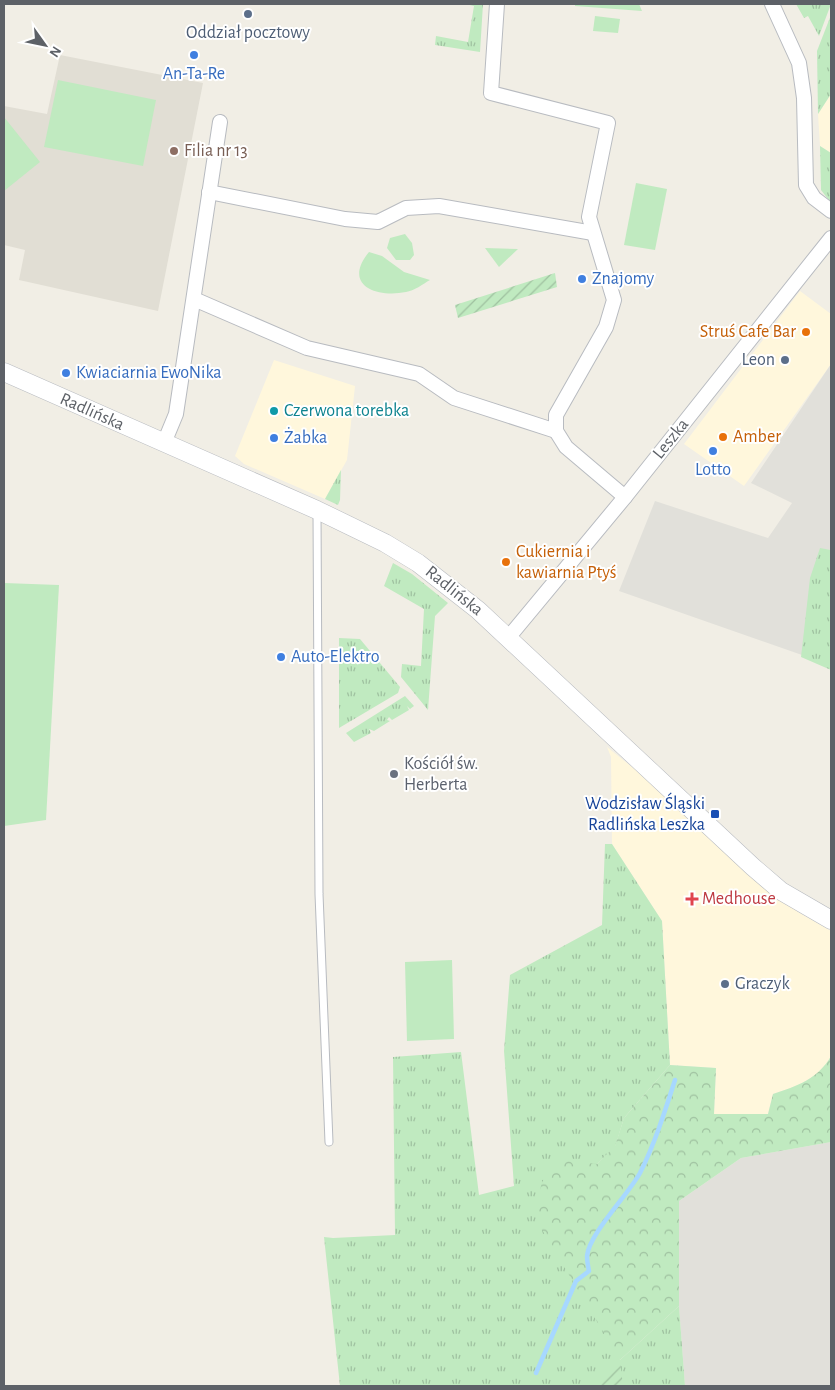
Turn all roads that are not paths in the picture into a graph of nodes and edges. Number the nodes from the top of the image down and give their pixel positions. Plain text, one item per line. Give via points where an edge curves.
1 (497, 4) edge
2 (772, 4) edge
3 (220, 122) dead end
4 (209, 192) junction
5 (831, 211) edge
6 (593, 233) junction
7 (831, 238) edge
8 (194, 299) junction
9 (4, 372) edge
10 (556, 431) junction
11 (164, 443) junction
12 (625, 497) junction
13 (317, 510) junction
14 (508, 638) junction
15 (831, 920) edge
16 (328, 1142) dead end

1 - 6 street via 491,93 608,122 589,217
2 - 5 street via 799,63 804,98 806,185 814,198
3 - 4 street
4 - 6 street via 345,219 378,222 406,208 439,206
4 - 8 street
6 - 10 street via 614,300 606,327 556,415
7 - 12 street, Leszka
8 - 10 street via 307,348 419,374 454,398
8 - 11 street via 176,414
9 - 11 street, Radlińska
10 - 12 street via 566,447
11 - 13 street, Radlińska
12 - 14 street, Leszka
13 - 14 street, Radlińska via 418,563 467,600
13 - 16 lane via 319,869
14 - 15 street, Radlińska via 753,867 782,891

